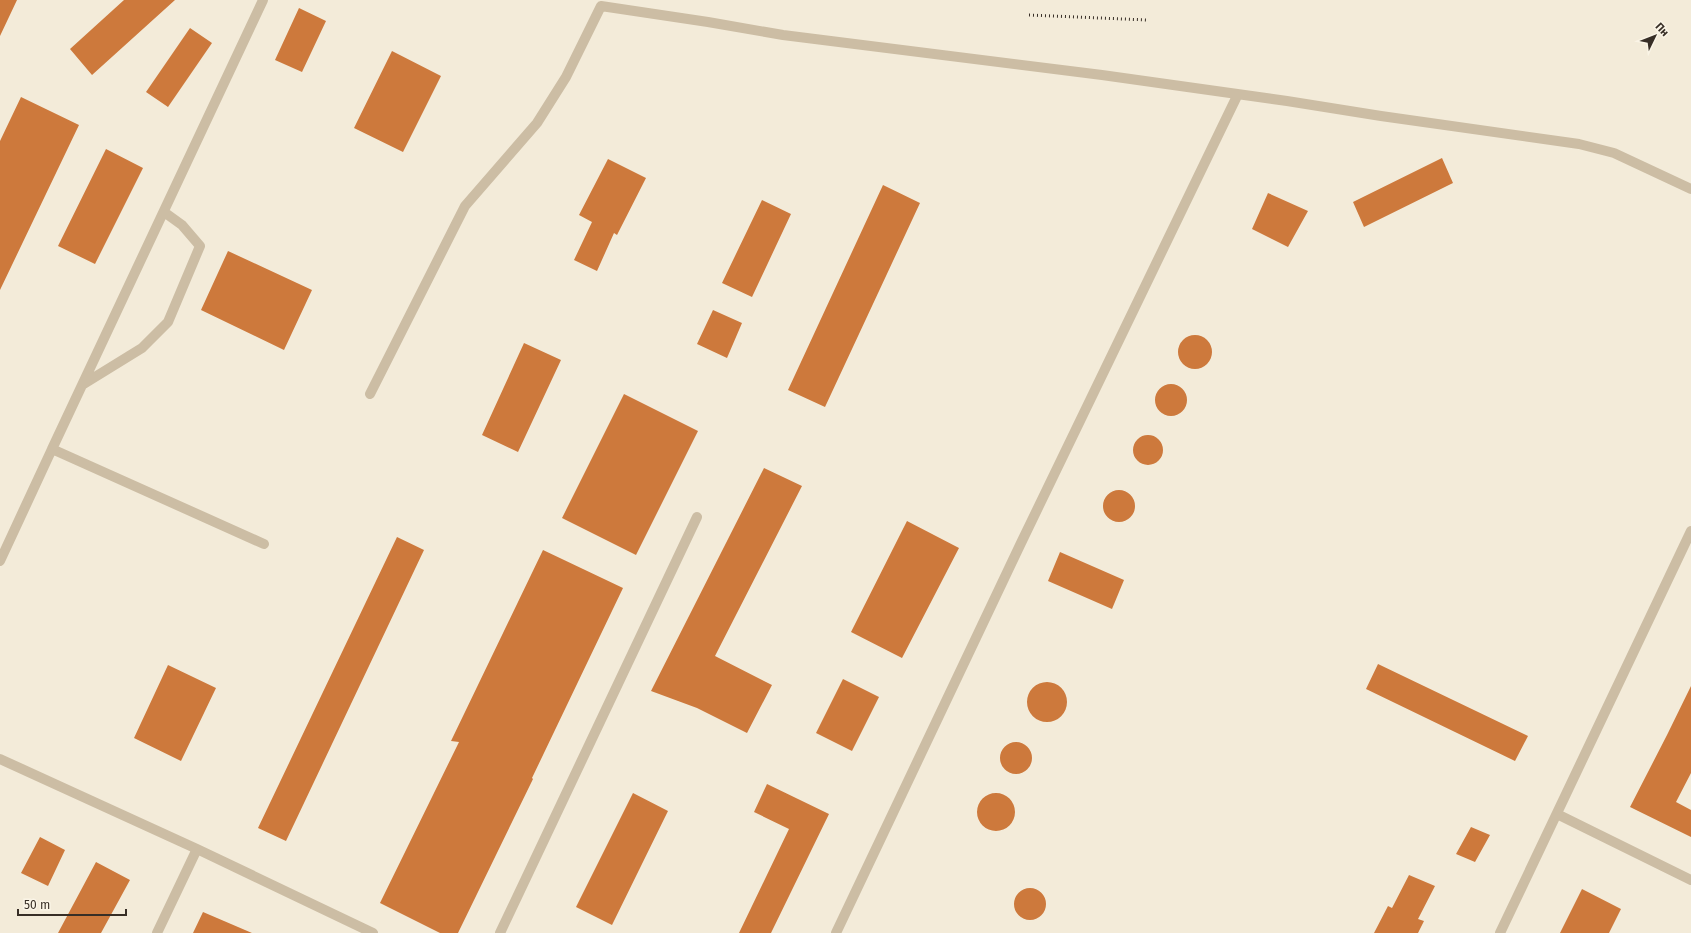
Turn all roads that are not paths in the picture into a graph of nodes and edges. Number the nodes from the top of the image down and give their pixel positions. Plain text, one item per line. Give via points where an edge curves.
1 (264, 0) edge
2 (1238, 94) junction
3 (1691, 189) edge
4 (164, 212) junction
5 (82, 385) junction
6 (370, 394) dead end
7 (52, 449) junction
8 (697, 517) dead end
9 (1691, 531) edge
10 (264, 544) dead end
11 (0, 561) edge
12 (0, 759) edge
13 (1557, 814) junction
14 (197, 849) junction
15 (1691, 880) edge
16 (157, 933) edge
17 (373, 933) edge
18 (500, 933) edge
19 (836, 933) edge
20 (1500, 933) edge

1 - 4 lane
2 - 3 lane via 1579,144 1614,153
2 - 6 lane via 783,34 601,6 566,77 537,123 465,206
2 - 19 lane
4 - 5 lane
4 - 5 lane via 182,225 200,246 168,322 142,348
5 - 7 lane
7 - 10 lane
7 - 11 lane
8 - 18 lane
9 - 13 lane
12 - 14 lane
13 - 15 lane
13 - 20 lane
14 - 16 lane
14 - 17 lane

